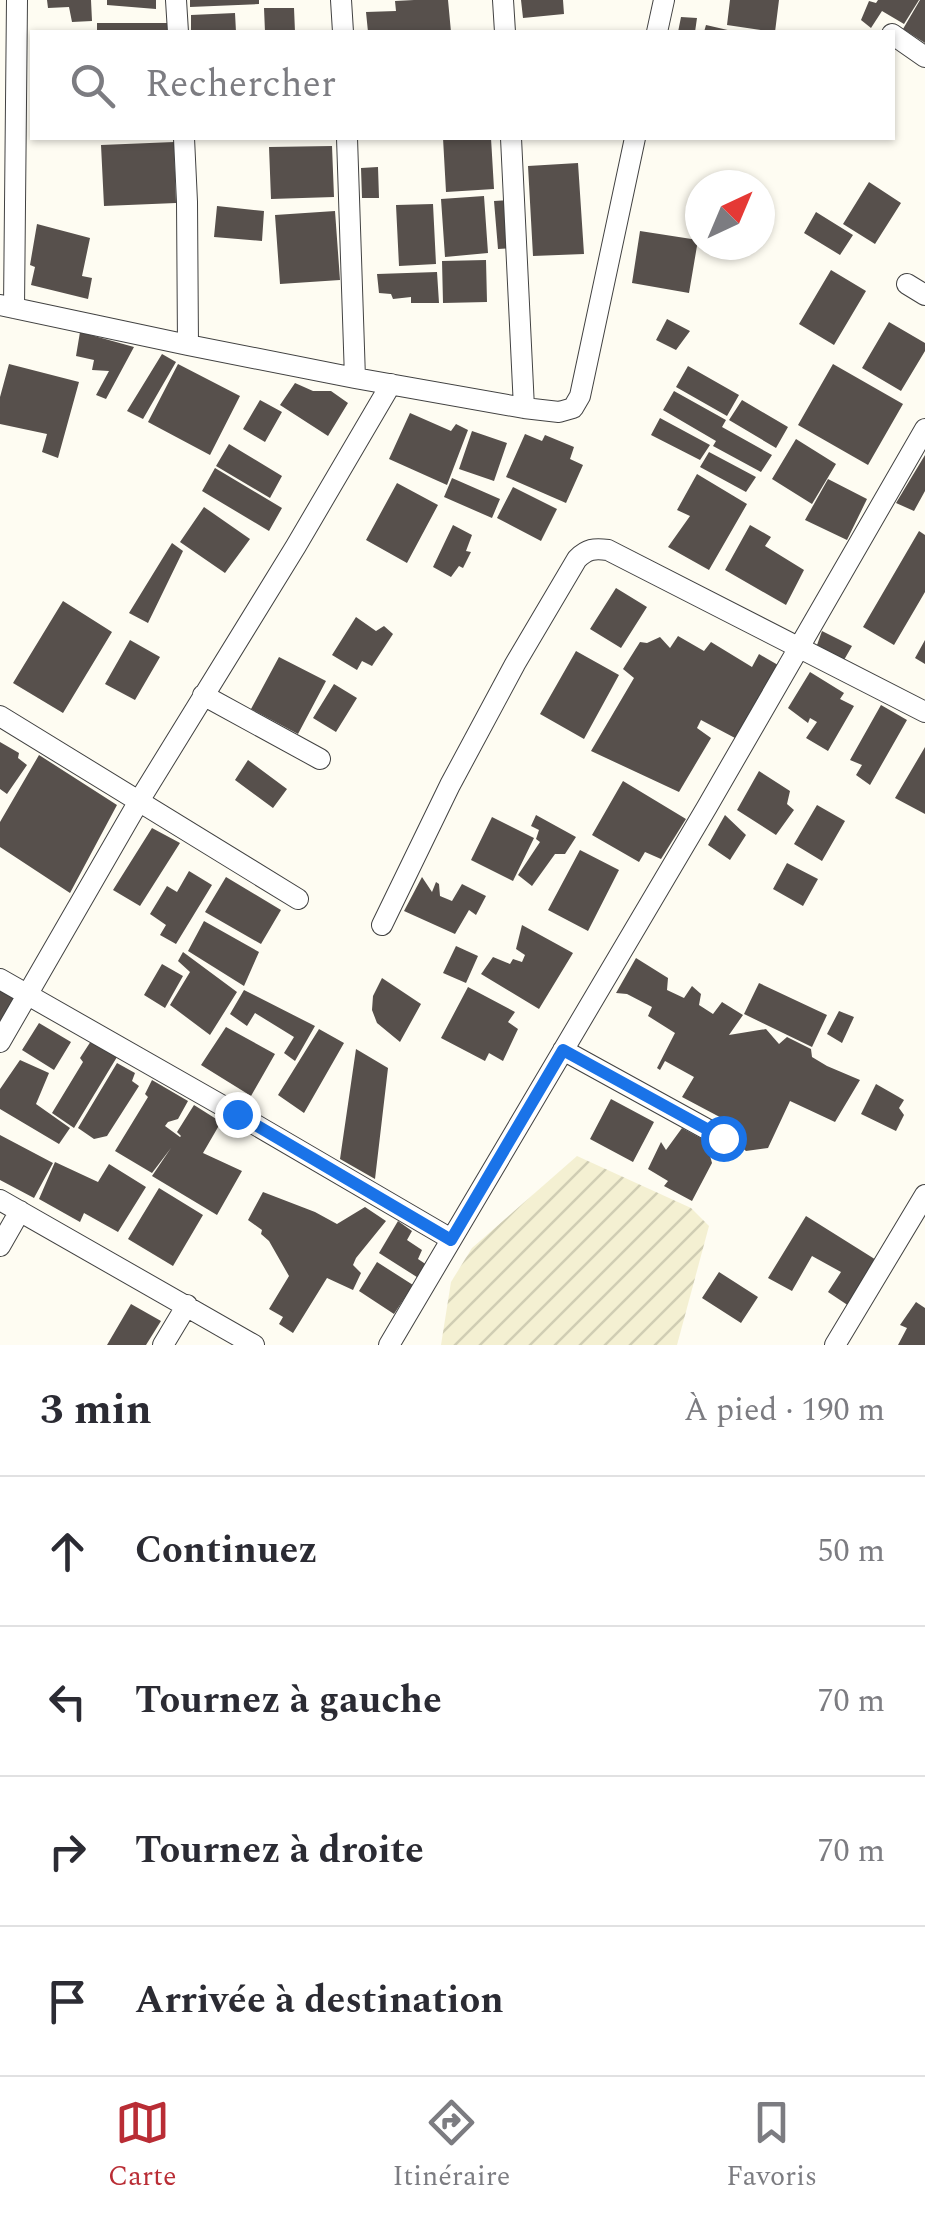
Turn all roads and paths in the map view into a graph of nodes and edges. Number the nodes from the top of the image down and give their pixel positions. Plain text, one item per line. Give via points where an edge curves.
1 (17, 0) edge
2 (176, 0) edge
3 (341, 0) edge
4 (503, 0) edge
5 (664, 0) edge
6 (178, 30) edge
7 (343, 30) edge
8 (505, 30) edge
9 (657, 30) edge
10 (895, 36) edge
11 (925, 57) edge
12 (184, 140) edge
13 (347, 140) edge
14 (511, 140) edge
15 (635, 140) edge
16 (7, 306) edge
17 (188, 346) junction
18 (356, 378) junction
19 (390, 384) junction
20 (524, 408) junction
21 (925, 429) edge
22 (800, 646) junction
23 (203, 695) junction
24 (925, 712) edge
25 (0, 716) edge
26 (320, 759) dead end
27 (139, 801) junction
28 (298, 900) dead end
29 (382, 925) dead end
30 (0, 979) edge
31 (28, 996) junction
32 (0, 1042) edge
33 (563, 1050) junction
34 (723, 1138) dead end
35 (925, 1195) edge
36 (0, 1200) edge
37 (20, 1211) junction
38 (451, 1240) junction
39 (0, 1246) edge
40 (187, 1306) junction
41 (163, 1345) edge
42 (254, 1345) edge
43 (388, 1345) edge
44 (835, 1345) edge

1 - 16 street
2 - 6 street
3 - 7 street
4 - 8 street
5 - 9 street
10 - 11 street
12 - 17 street
13 - 18 street
14 - 20 street
15 - 20 street via 580,396 574,408 560,412
16 - 17 street
17 - 18 street
18 - 19 street
19 - 20 street
19 - 23 street
21 - 22 street
22 - 24 street
22 - 29 street via 608,550 584,552 515,664
22 - 33 street
23 - 26 street
23 - 27 street
25 - 27 street
27 - 28 street
27 - 31 street
30 - 31 street
31 - 32 street
31 - 38 street
33 - 34 street
33 - 38 street
35 - 44 street
36 - 37 street
37 - 39 street
37 - 40 street
38 - 43 street
40 - 41 street
40 - 42 street

